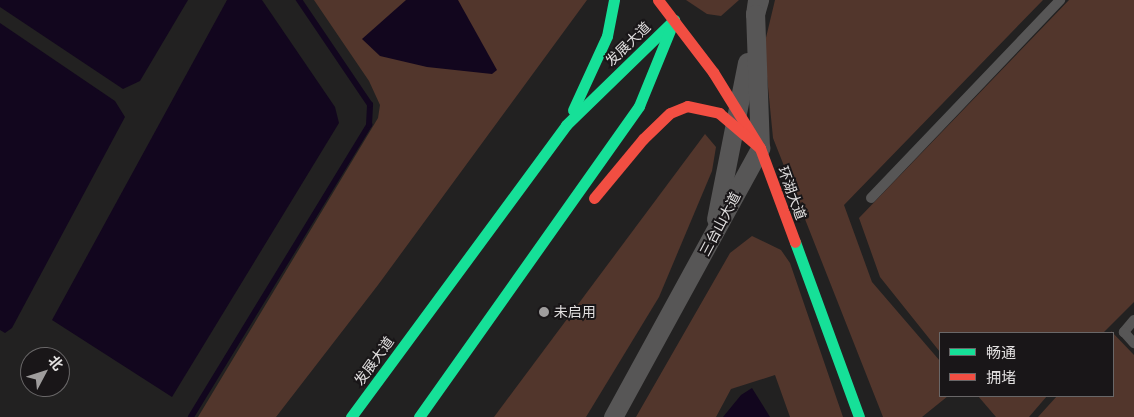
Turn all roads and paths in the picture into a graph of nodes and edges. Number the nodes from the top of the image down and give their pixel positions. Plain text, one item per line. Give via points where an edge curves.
1 (614, 0) edge
2 (658, 0) edge
3 (1060, 0) edge
4 (757, 5) edge
5 (674, 20) junction
6 (737, 119) junction
7 (566, 125) junction
8 (760, 148) junction
9 (871, 198) dead end
10 (584, 210) dead end
11 (572, 224) dead end
12 (711, 240) junction
13 (507, 293) junction
14 (1134, 320) edge
15 (1134, 342) edge
16 (351, 417) edge
17 (419, 417) edge
18 (613, 417) edge
19 (859, 417) edge

1 - 7 main road via 607,36
2 - 5 main road, 环湖大道
3 - 9 lane
4 - 6 street
4 - 8 street
5 - 6 main road, 环湖大道
5 - 7 main road, 发展大道
5 - 13 main road, 发展大道 via 639,106
6 - 8 main road
6 - 8 main road, 环湖大道
6 - 10 main road via 705,108 687,106 670,113
6 - 12 street
7 - 16 main road, 发展大道
8 - 12 street, 三台山大道
8 - 19 main road, 环湖大道
11 - 13 main road
12 - 18 street, 三台山大道
13 - 17 main road, 发展大道
14 - 15 lane via 1124,332

